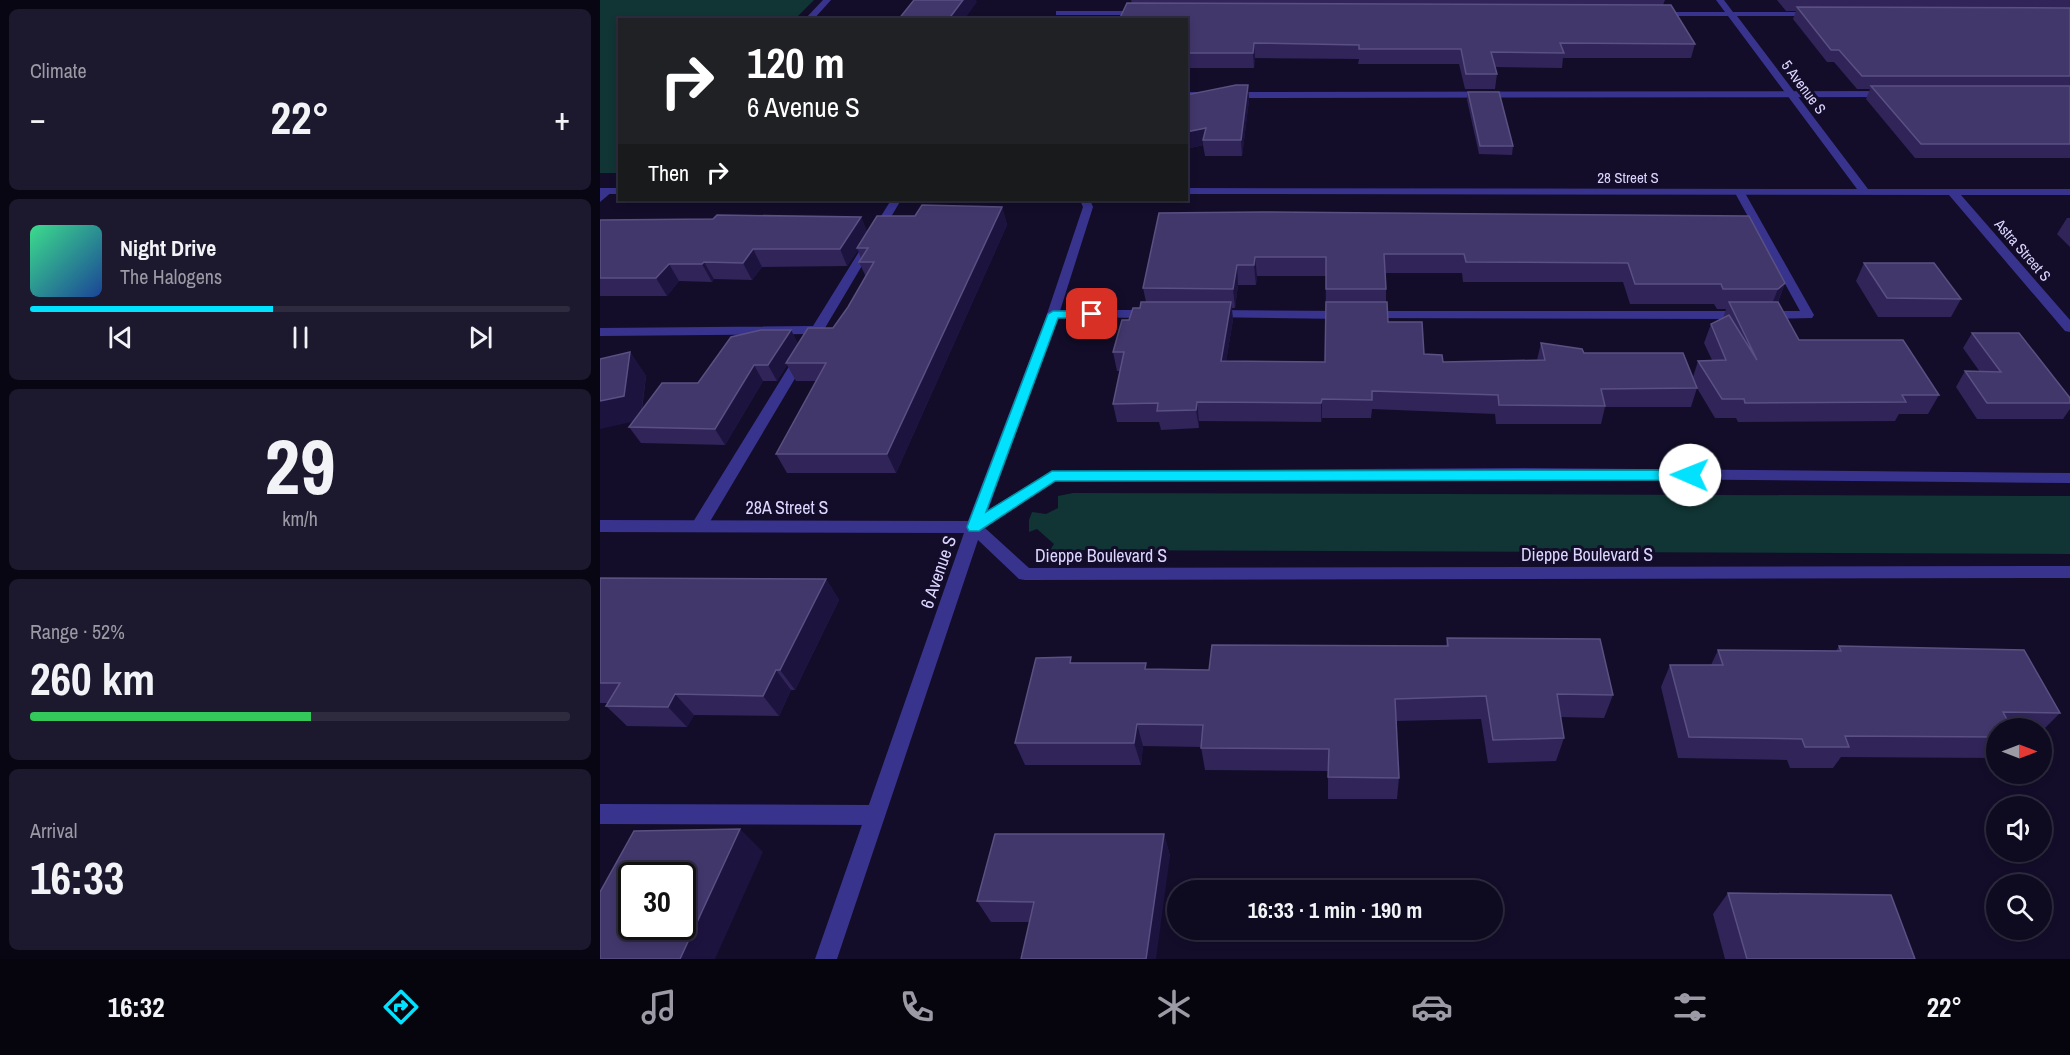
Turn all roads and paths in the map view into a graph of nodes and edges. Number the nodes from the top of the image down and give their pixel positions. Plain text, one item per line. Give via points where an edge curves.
1 (827, 0) edge
2 (1066, 0) edge
3 (1720, 0) edge
4 (1155, 13) edge
5 (1646, 14) edge
6 (1730, 14) junction
7 (1824, 14) edge
8 (1058, 16) edge
9 (810, 18) edge
10 (1789, 94) junction
11 (1894, 94) edge
12 (1188, 95) edge
13 (1188, 191) edge
14 (1740, 192) junction
15 (1865, 192) junction
16 (2070, 192) edge
17 (1953, 193) junction
18 (895, 201) edge
19 (1085, 201) edge
20 (1053, 314) junction
21 (1163, 314) edge
22 (1199, 314) edge
23 (2065, 316) edge
24 (2070, 328) edge
25 (816, 330) junction
26 (600, 332) edge
27 (2070, 478) edge
28 (600, 526) edge
29 (699, 526) junction
30 (974, 527) junction
31 (2070, 572) edge
32 (600, 814) edge
33 (875, 815) junction
34 (826, 959) edge

1 - 9 street
2 - 8 street
3 - 6 street, 5 Avenue S
4 - 8 street
5 - 6 street
6 - 7 street
6 - 10 street, 5 Avenue S
10 - 11 street
10 - 12 street
10 - 15 street, 5 Avenue S
13 - 14 street, 28 Street S
14 - 15 street, 28 Street S
14 - 22 street via 1808,315
15 - 17 street, 28 Street S
16 - 17 street, 28 Street S
17 - 23 street, Astra Street S
18 - 25 street
19 - 20 street, 6 Avenue S via 1088,207
20 - 21 street
20 - 30 street, 6 Avenue S
23 - 24 street, Astra Street S
25 - 26 street
25 - 29 street
27 - 30 street via 1524,473 1052,476
28 - 29 street, 28A Street S
29 - 30 street, 28A Street S
30 - 31 street, Dieppe Boulevard S via 1025,574
30 - 33 street, 6 Avenue S
32 - 33 street
33 - 34 street, 6 Avenue S

